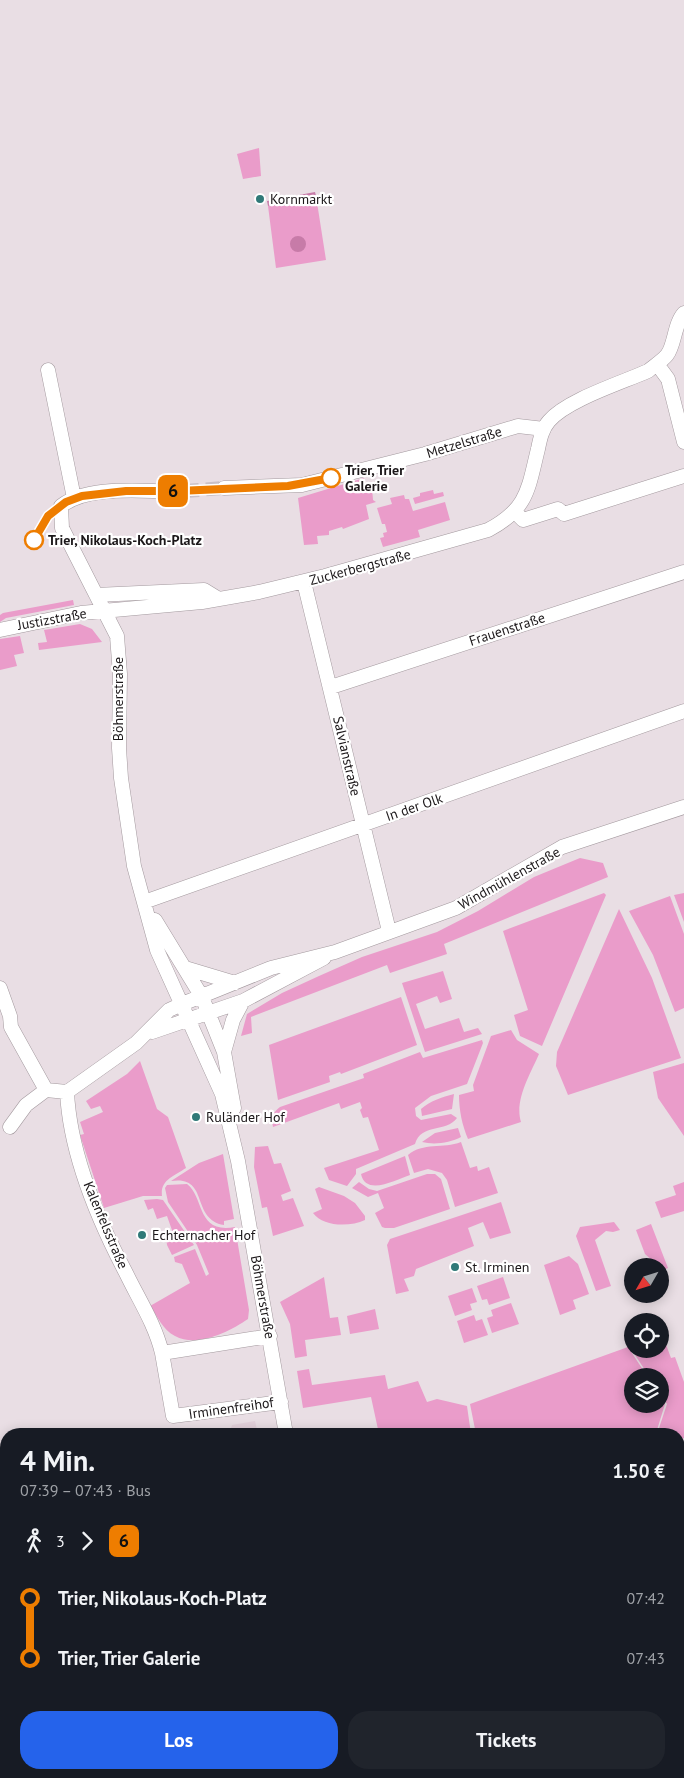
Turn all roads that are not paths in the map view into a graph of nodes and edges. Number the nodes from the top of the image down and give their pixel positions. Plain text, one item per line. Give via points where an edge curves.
1 (684, 313) edge
2 (684, 331) edge
3 (672, 339) junction
4 (684, 348) edge
5 (656, 364) junction
6 (48, 370) dead end
7 (544, 429) junction
8 (684, 442) edge
9 (684, 476) edge
10 (224, 488) tunnel mouth
11 (186, 491) tunnel mouth
12 (74, 498) junction
13 (514, 512) junction
14 (684, 572) edge
15 (304, 582) junction
16 (96, 595) junction
17 (217, 598) junction
18 (104, 612) junction
19 (0, 630) edge
20 (331, 687) junction
21 (684, 711) edge
22 (684, 807) edge
23 (363, 824) junction
24 (144, 902) junction
25 (389, 931) junction
26 (335, 952) junction
27 (185, 968) junction
28 (235, 983) junction
29 (0, 988) edge
30 (202, 997) junction
31 (243, 1000) junction
32 (182, 1004) junction
33 (209, 1014) junction
34 (190, 1020) junction
35 (5, 1029) edge
36 (149, 1033) junction
37 (224, 1052) junction
38 (46, 1090) junction
39 (67, 1092) junction
40 (10, 1127) dead end
41 (238, 1161) junction
42 (270, 1336) junction
43 (162, 1353) junction
44 (281, 1402) junction
45 (285, 1428) edge

1 - 3 street
2 - 3 street
3 - 4 street
3 - 5 street via 668,354
5 - 7 street via 648,371 566,408
5 - 8 street via 668,379
6 - 12 street
7 - 10 street, Metzelstraße via 518,426 418,456 302,485
7 - 13 street via 524,499
9 - 13 street via 564,514 558,509 523,520
11 - 12 street via 126,491
12 - 16 street, Böhmerstraße via 61,506 62,528
13 - 15 street, Zuckerbergstraße via 500,523 461,539
14 - 20 street, Frauenstraße
15 - 17 street, Zuckerbergstraße
15 - 20 street, Salvianstraße
16 - 17 street, Zuckerbergstraße via 204,590
16 - 18 street, Böhmerstraße
17 - 18 street, Zuckerbergstraße
18 - 19 street, Justizstraße via 73,614
18 - 24 street, Böhmerstraße via 117,636 122,786 134,866
20 - 23 street, Salvianstraße
21 - 23 street, In der Olk
22 - 25 street, Windmühlenstraße via 575,842 540,858 468,902
23 - 24 street, In der Olk
23 - 25 street, Salvianstraße
24 - 27 street, Böhmerstraße
24 - 32 street, Böhmerstraße via 157,950
25 - 26 street, Windmühlenstraße
26 - 28 street, Windmühlenstraße via 271,968
26 - 31 street, Windmühlenstraße
27 - 28 street
27 - 30 street, Böhmerstraße
28 - 30 street, Windmühlenstraße
29 - 35 street via 10,1016
30 - 32 street, Windmühlenstraße
30 - 33 street, Böhmerstraße
31 - 33 street, Windmühlenstraße
31 - 37 street via 233,1020
32 - 34 street, Böhmerstraße
32 - 36 street, Windmühlenstraße via 170,1010
33 - 34 street, Windmühlenstraße
33 - 37 street, Böhmerstraße
34 - 36 street, Windmühlenstraße
34 - 41 street, Böhmerstraße via 222,1094
35 - 38 street
36 - 39 street
37 - 41 street, Böhmerstraße via 238,1130
38 - 39 street
38 - 40 street via 26,1105
39 - 43 street, Kalenfelsstraße via 68,1122 82,1170 109,1240 151,1320
41 - 42 street, Böhmerstraße
42 - 43 street
42 - 44 street, Böhmerstraße
43 - 44 street, Irminenfreihof via 173,1416
44 - 45 street, Böhmerstraße

